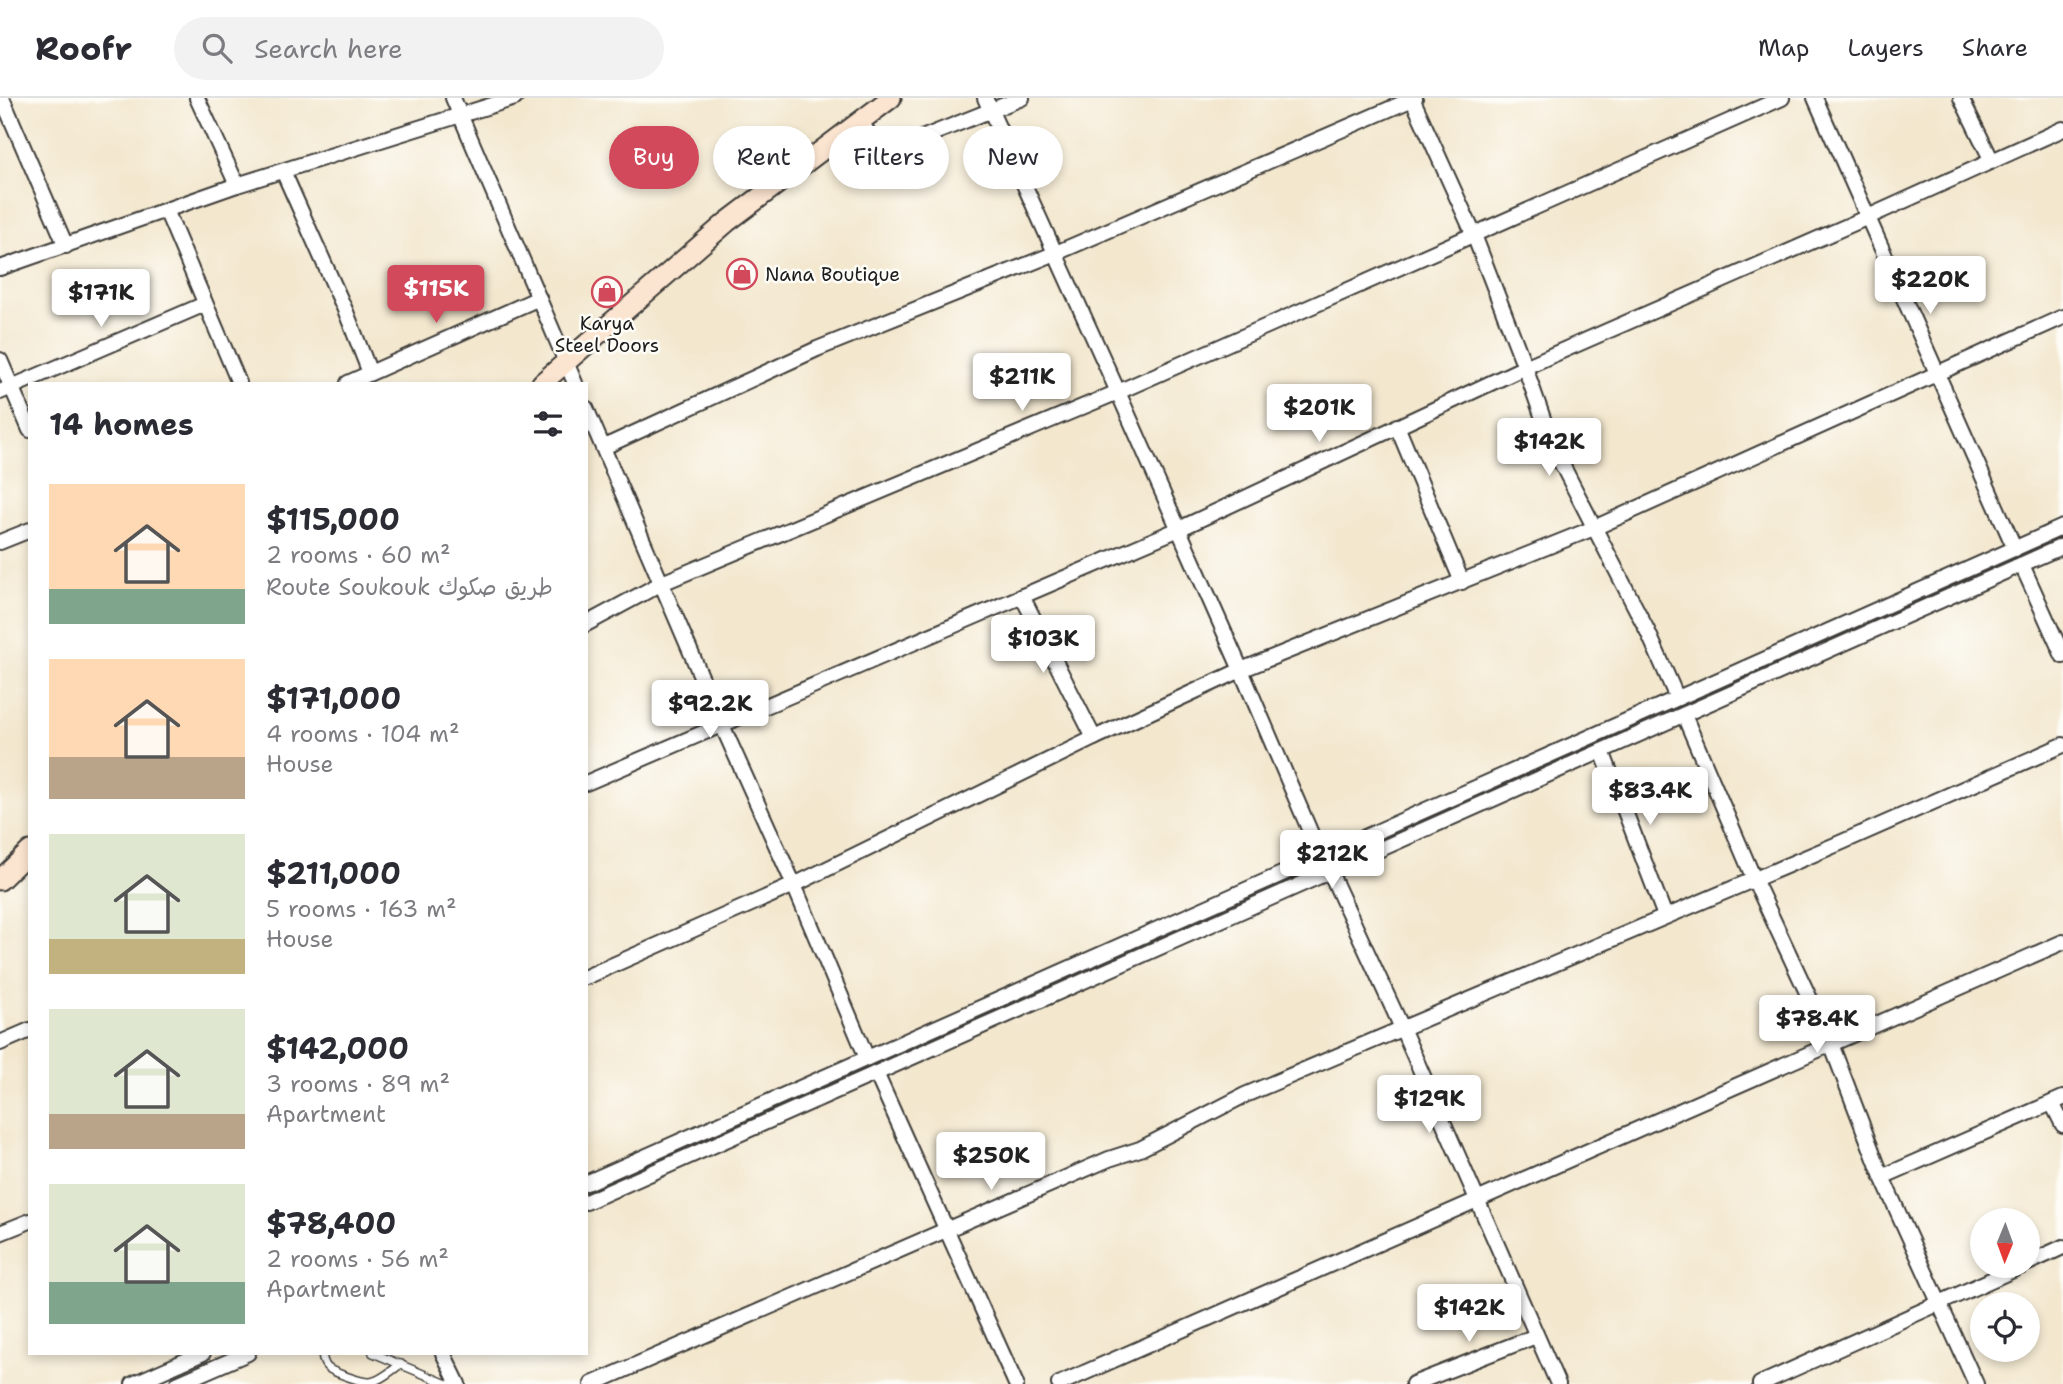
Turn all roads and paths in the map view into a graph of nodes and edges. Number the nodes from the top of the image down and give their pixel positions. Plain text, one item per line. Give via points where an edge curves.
1 (2, 98) edge
2 (197, 98) edge
3 (453, 98) edge
4 (515, 98) edge
5 (891, 98) edge
6 (1022, 98) edge
7 (1413, 98) edge
8 (1782, 98) edge
9 (1815, 98) edge
10 (1961, 98) edge
11 (988, 105) edge
12 (460, 116) junction
13 (860, 121) junction
14 (2063, 129) edge
15 (1992, 161) junction
16 (284, 171) junction
17 (237, 185) junction
18 (166, 210) junction
19 (1868, 217) junction
20 (1474, 235) junction
21 (66, 246) junction
22 (1056, 253) junction
23 (0, 268) edge
24 (538, 298) junction
25 (205, 304) junction
26 (2063, 317) edge
27 (0, 360) edge
28 (566, 363) junction
29 (1525, 367) junction
30 (370, 373) junction
31 (1937, 374) junction
32 (239, 382) edge
33 (350, 382) edge
34 (543, 382) edge
35 (575, 382) edge
36 (6, 390) edge
37 (1118, 392) junction
38 (588, 412) edge
39 (1397, 426) junction
40 (28, 427) edge
41 (604, 447) junction
42 (2063, 527) edge
43 (1594, 528) junction
44 (1179, 529) junction
45 (28, 531) edge
46 (0, 542) edge
47 (2063, 546) edge
48 (2015, 549) junction
49 (2022, 565) junction
50 (1462, 582) junction
51 (662, 583) junction
52 (1023, 596) junction
53 (588, 623) edge
54 (2063, 656) edge
55 (1241, 670) junction
56 (1677, 698) junction
57 (1685, 715) junction
58 (722, 725) junction
59 (1094, 738) junction
60 (2063, 745) edge
61 (1602, 751) junction
62 (588, 782) edge
63 (28, 853) edge
64 (1321, 857) junction
65 (1329, 872) junction
66 (1754, 879) junction
67 (0, 880) edge
68 (794, 885) junction
69 (1665, 916) junction
70 (2063, 942) edge
71 (588, 976) edge
72 (1402, 1028) junction
73 (28, 1031) edge
74 (0, 1043) edge
75 (1831, 1044) junction
76 (867, 1058) junction
77 (876, 1073) junction
78 (2057, 1100) edge
79 (2063, 1125) edge
80 (1882, 1177) junction
81 (588, 1182) edge
82 (1476, 1200) junction
83 (588, 1201) edge
84 (28, 1221) edge
85 (947, 1230) junction
86 (0, 1233) edge
87 (2063, 1247) edge
88 (2040, 1258) edge
89 (1995, 1278) edge
90 (1940, 1303) junction
91 (1536, 1336) junction
92 (198, 1355) edge
93 (243, 1355) edge
94 (322, 1355) edge
95 (378, 1355) edge
96 (444, 1355) edge
97 (401, 1364) junction
98 (180, 1383) edge
99 (133, 1384) edge
100 (447, 1384) edge
101 (458, 1384) edge
102 (592, 1384) edge
103 (1016, 1384) edge
104 (1059, 1384) edge
105 (1413, 1384) edge
106 (1558, 1384) edge
107 (1760, 1384) edge
108 (1976, 1384) edge

1 - 21 street
2 - 17 street
3 - 12 street
4 - 12 street
5 - 13 street
6 - 11 street
7 - 20 street
7 - 22 street
8 - 20 street
9 - 19 street
10 - 15 street
11 - 13 street via 894,149 876,144
11 - 22 street
12 - 16 street
12 - 24 street
13 - 28 street via 727,222
14 - 15 street
15 - 19 street
16 - 17 street
16 - 30 street
17 - 18 street
18 - 21 street
18 - 25 street
19 - 29 street
19 - 31 street
20 - 29 street
20 - 37 street
21 - 23 street
22 - 37 street
22 - 41 street via 817,349
24 - 28 street
24 - 30 street
25 - 32 street
25 - 36 street
26 - 31 street
27 - 36 street
28 - 34 street
28 - 35 street
29 - 39 street
29 - 43 street via 1553,447
30 - 33 street
31 - 43 street
31 - 48 street
36 - 40 street
37 - 44 street
37 - 51 street
38 - 41 street
39 - 44 street
39 - 50 street
41 - 51 street
42 - 48 street
43 - 50 street
43 - 56 street
44 - 52 street
44 - 55 street
45 - 46 street
47 - 49 street
48 - 56 street
49 - 54 street
49 - 57 street
50 - 55 street
51 - 53 street
51 - 58 street
52 - 58 street
52 - 59 street
55 - 59 street
55 - 64 street
56 - 64 street
57 - 61 street
57 - 66 street
58 - 62 street
58 - 68 street
59 - 68 street
60 - 66 street
61 - 65 street
61 - 69 street
63 - 67 street
64 - 76 street
65 - 72 street
65 - 77 street
66 - 69 street
66 - 75 street
68 - 71 street
68 - 76 street
69 - 72 street
70 - 75 street
72 - 82 street
72 - 85 street via 1245,1095 1140,1149
73 - 74 street
75 - 80 street
75 - 82 street
76 - 81 street
77 - 83 street
77 - 85 street
78 - 79 street
78 - 80 street
80 - 90 street
82 - 91 street
82 - 104 street
84 - 86 street
85 - 102 street
85 - 103 street
87 - 88 street
89 - 90 street
90 - 107 street
90 - 108 street
91 - 105 street
91 - 106 street
92 - 99 street
93 - 98 street
94 - 97 lane via 329,1369 361,1381 380,1379
95 - 97 lane
96 - 101 street
97 - 100 lane

